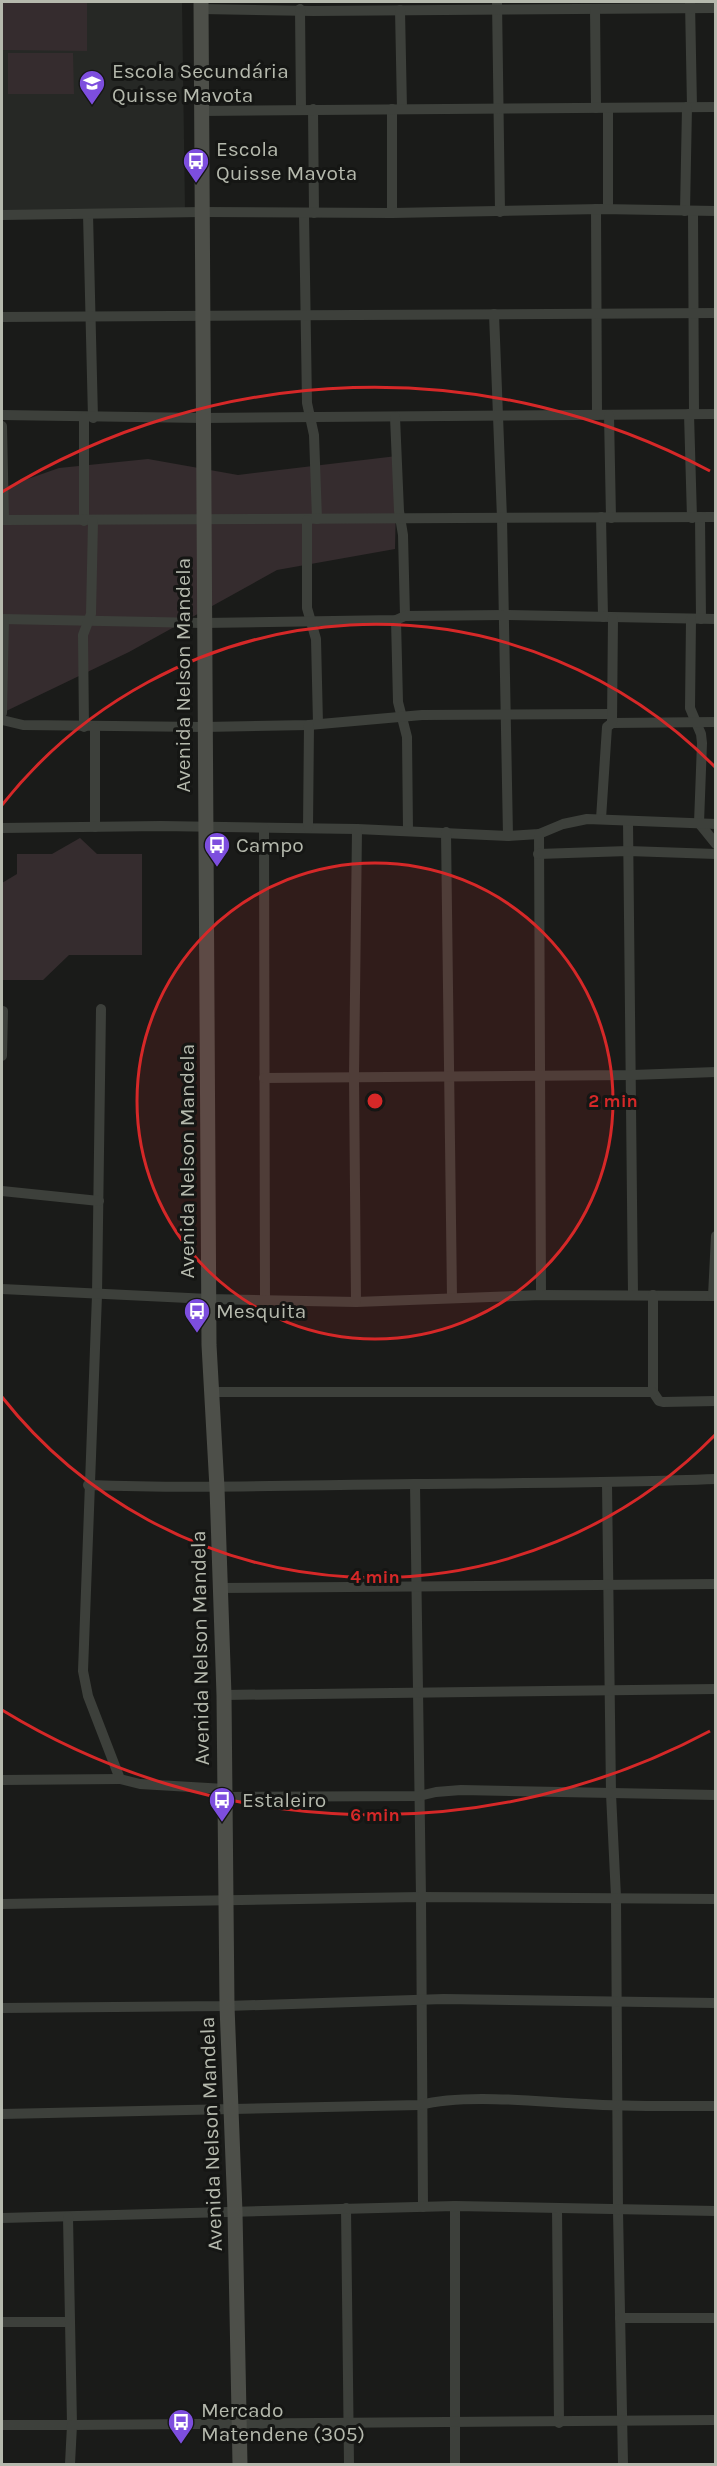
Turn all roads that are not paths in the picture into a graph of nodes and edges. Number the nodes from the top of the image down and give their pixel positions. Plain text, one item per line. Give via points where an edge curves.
1 (201, 5) edge
2 (690, 5) edge
3 (497, 6) edge
4 (306, 7) edge
5 (396, 7) edge
6 (600, 7) edge
7 (716, 8) edge
8 (690, 107) junction
9 (716, 107) edge
10 (596, 108) junction
11 (608, 108) junction
12 (397, 109) junction
13 (301, 110) junction
14 (313, 110) junction
15 (498, 110) junction
16 (201, 111) junction
17 (596, 209) junction
18 (608, 209) junction
19 (689, 211) junction
20 (716, 211) edge
21 (202, 212) junction
22 (500, 212) junction
23 (309, 213) junction
24 (393, 213) junction
25 (88, 214) junction
26 (2, 215) edge
27 (694, 313) junction
28 (716, 313) edge
29 (306, 314) junction
30 (494, 314) junction
31 (596, 314) junction
32 (202, 315) junction
33 (90, 316) junction
34 (2, 317) edge
35 (692, 414) junction
36 (716, 414) edge
37 (2, 415) edge
38 (597, 415) junction
39 (609, 415) junction
40 (498, 416) junction
41 (88, 417) junction
42 (310, 417) junction
43 (395, 417) junction
44 (203, 418) junction
45 (2, 426) edge
46 (716, 517) edge
47 (400, 518) junction
48 (502, 518) junction
49 (606, 518) junction
50 (696, 518) junction
51 (312, 519) junction
52 (3, 520) edge
53 (204, 520) junction
54 (89, 521) junction
55 (504, 615) junction
56 (608, 617) junction
57 (400, 618) junction
58 (3, 619) edge
59 (696, 619) junction
60 (716, 619) edge
61 (88, 621) junction
62 (310, 621) junction
63 (203, 623) junction
64 (2, 713) edge
65 (506, 714) junction
66 (400, 716) junction
67 (612, 718) junction
68 (2, 720) edge
69 (696, 723) junction
70 (716, 723) edge
71 (314, 724) junction
72 (89, 727) junction
73 (204, 727) junction
74 (601, 819) junction
75 (628, 822) junction
76 (699, 823) junction
77 (716, 824) edge
78 (205, 826) junction
79 (95, 827) junction
80 (2, 828) edge
81 (264, 828) junction
82 (308, 828) junction
83 (357, 829) junction
84 (408, 830) junction
85 (446, 832) junction
86 (538, 834) junction
87 (508, 836) junction
88 (716, 844) edge
89 (628, 851) junction
90 (538, 854) junction
91 (716, 854) edge
92 (101, 1009) dead end
93 (3, 1011) dead end
94 (2, 1056) edge
95 (716, 1072) edge
96 (448, 1075) junction
97 (632, 1075) junction
98 (354, 1076) junction
99 (540, 1076) junction
100 (264, 1078) junction
101 (2, 1191) edge
102 (99, 1201) junction
103 (716, 1236) edge
104 (2, 1289) edge
105 (97, 1295) junction
106 (541, 1295) junction
107 (633, 1295) junction
108 (653, 1295) junction
109 (714, 1296) edge
110 (452, 1298) junction
111 (209, 1299) junction
112 (265, 1300) junction
113 (356, 1302) junction
114 (212, 1392) junction
115 (653, 1392) junction
116 (716, 1401) edge
117 (716, 1479) edge
118 (415, 1484) junction
119 (607, 1484) junction
120 (88, 1485) junction
121 (217, 1488) junction
122 (608, 1584) junction
123 (716, 1584) edge
124 (220, 1588) junction
125 (416, 1588) junction
126 (610, 1689) junction
127 (716, 1689) edge
128 (416, 1691) junction
129 (224, 1695) junction
130 (120, 1779) junction
131 (2, 1780) edge
132 (225, 1793) junction
133 (611, 1794) junction
134 (716, 1795) edge
135 (419, 1796) junction
136 (422, 1897) junction
137 (616, 1897) junction
138 (716, 1899) edge
139 (228, 1901) junction
140 (2, 1904) edge
141 (421, 2000) junction
142 (617, 2003) junction
143 (716, 2003) edge
144 (227, 2006) junction
145 (2, 2008) edge
146 (420, 2105) junction
147 (617, 2106) junction
148 (716, 2106) edge
149 (232, 2111) junction
150 (2, 2114) edge
151 (423, 2206) junction
152 (455, 2206) junction
153 (346, 2208) junction
154 (557, 2208) junction
155 (618, 2211) junction
156 (716, 2211) edge
157 (235, 2212) junction
158 (68, 2217) junction
159 (2, 2218) edge
160 (620, 2318) junction
161 (716, 2318) edge
162 (2, 2322) edge
163 (69, 2322) junction
164 (716, 2421) edge
165 (240, 2422) junction
166 (456, 2422) junction
167 (621, 2422) junction
168 (350, 2423) junction
169 (559, 2423) junction
170 (2, 2425) edge
171 (72, 2425) junction
172 (70, 2464) edge
173 (240, 2464) edge
174 (349, 2464) edge
175 (455, 2464) edge
176 (623, 2464) edge

1 - 4 street
1 - 16 street, Avenida Nelson Mandela
2 - 6 street
2 - 7 street
2 - 8 street
3 - 5 street
3 - 6 street
3 - 15 street
4 - 5 street
4 - 13 street
5 - 12 street
6 - 10 street
8 - 9 street
8 - 11 street
8 - 19 street
10 - 11 street
10 - 15 street
11 - 18 street
12 - 14 street
12 - 15 street
12 - 24 street
13 - 14 street
13 - 16 street
14 - 23 street
15 - 22 street
16 - 21 street, Avenida Nelson Mandela
17 - 18 street
17 - 22 street
17 - 31 street
18 - 19 street
19 - 20 street
19 - 27 street
21 - 23 street
21 - 25 street
21 - 32 street, Avenida Nelson Mandela
22 - 24 street
23 - 24 street
23 - 29 street
25 - 26 street
25 - 33 street
27 - 28 street
27 - 31 street
27 - 35 street
29 - 30 street
29 - 32 street
29 - 42 street
30 - 31 street
30 - 40 street
31 - 38 street
32 - 33 street
32 - 44 street, Avenida Nelson Mandela
33 - 34 street
33 - 41 street
35 - 36 street
35 - 39 street
35 - 50 street
37 - 41 street
38 - 39 street
38 - 40 street
39 - 49 street
40 - 43 street
40 - 48 street
41 - 44 street
41 - 54 street
42 - 43 street
42 - 44 street
42 - 51 street via 314,435
43 - 47 street
44 - 53 street, Avenida Nelson Mandela
45 - 52 street
46 - 50 street
47 - 48 street
47 - 51 street
47 - 57 street
48 - 49 street
48 - 55 street
49 - 50 street
49 - 56 street
50 - 59 street
51 - 53 street
51 - 62 street via 307,608
52 - 54 street
53 - 54 street
53 - 63 street, Avenida Nelson Mandela
54 - 61 street
55 - 56 street
55 - 57 street
55 - 65 street
56 - 59 street
56 - 67 street
57 - 62 street
57 - 66 street
58 - 61 street
58 - 64 street
59 - 60 street
59 - 69 street via 690,708
61 - 63 street
61 - 72 street via 83,634
62 - 63 street
62 - 71 street via 316,639
63 - 73 street, Avenida Nelson Mandela
65 - 66 street
65 - 67 street
65 - 87 street
66 - 71 street
66 - 84 street via 407,737
67 - 69 street
67 - 74 street via 606,732
68 - 72 street via 23,725
69 - 70 street
69 - 76 street via 702,743
71 - 73 street
71 - 82 street
72 - 73 street
72 - 79 street
73 - 78 street, Avenida Nelson Mandela
74 - 75 street
74 - 86 street via 573,821
75 - 76 street
75 - 89 street
76 - 77 street
76 - 88 street
78 - 79 street
78 - 81 street
78 - 111 street, Avenida Nelson Mandela
79 - 80 street
81 - 82 street
81 - 100 street
82 - 83 street
83 - 84 street
83 - 98 street
84 - 85 street
85 - 87 street
85 - 96 street
86 - 87 street
86 - 90 street
89 - 90 street
89 - 91 street
89 - 97 street
90 - 99 street
92 - 102 street
93 - 94 street
95 - 97 street
96 - 98 street
96 - 99 street
96 - 110 street
97 - 99 street
97 - 107 street
98 - 100 street
98 - 113 street
99 - 106 street
100 - 112 street
101 - 102 street
102 - 105 street
103 - 109 street
104 - 105 street
105 - 111 street
105 - 120 street
106 - 107 street
106 - 110 street
107 - 108 street
108 - 109 street
108 - 115 street
110 - 113 street
111 - 112 street
111 - 114 street, Avenida Nelson Mandela
112 - 113 street
114 - 115 street
114 - 121 street, Avenida Nelson Mandela
115 - 116 street via 663,1402
117 - 119 street
118 - 119 street
118 - 121 street
118 - 125 street
119 - 122 street
120 - 121 street
120 - 130 street via 82,1671 87,1696
121 - 124 street, Avenida Nelson Mandela
122 - 123 street
122 - 125 street
122 - 126 street
124 - 125 street
124 - 129 street, Avenida Nelson Mandela
125 - 128 street
126 - 127 street
126 - 128 street
126 - 133 street
128 - 129 street
128 - 135 street
129 - 132 street, Avenida Nelson Mandela
130 - 131 street
130 - 132 street
132 - 135 street
132 - 139 street, Avenida Nelson Mandela
133 - 134 street
133 - 135 street via 461,1790
133 - 137 street
135 - 136 street
136 - 137 street
136 - 139 street
136 - 141 street
137 - 138 street
137 - 142 street
139 - 140 street
139 - 144 street, Avenida Nelson Mandela
141 - 142 street
141 - 144 street
141 - 146 street
142 - 143 street
142 - 147 street
144 - 145 street
144 - 149 street, Avenida Nelson Mandela
146 - 147 street via 442,2100
146 - 149 street
146 - 151 street
147 - 148 street
147 - 155 street
149 - 150 street
149 - 157 street, Avenida Nelson Mandela
151 - 152 street
151 - 153 street
152 - 154 street
152 - 166 street
153 - 157 street
153 - 168 street
154 - 155 street
154 - 169 street
155 - 156 street
155 - 160 street
157 - 158 street
157 - 165 street, Avenida Nelson Mandela
158 - 159 street
158 - 163 street
160 - 161 street
160 - 167 street
162 - 163 street
163 - 171 street
164 - 167 street
165 - 168 street
165 - 171 street
165 - 173 street, Avenida Nelson Mandela
166 - 168 street
166 - 169 street
166 - 175 street
167 - 169 street
167 - 176 street
168 - 174 street
170 - 171 street
171 - 172 street

